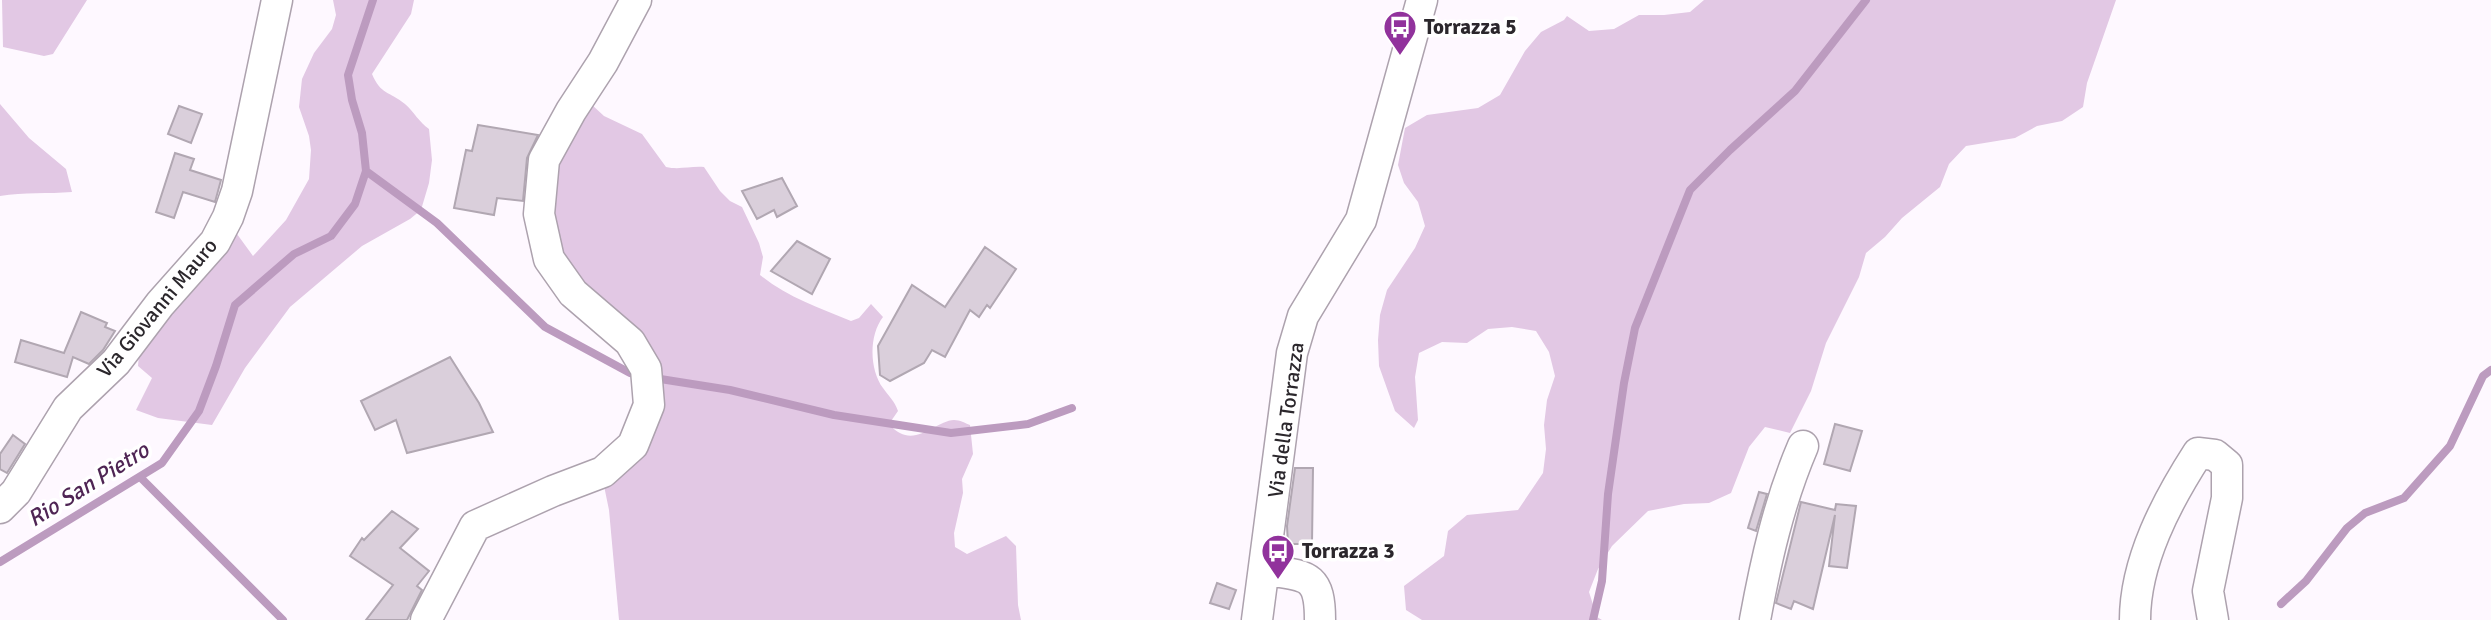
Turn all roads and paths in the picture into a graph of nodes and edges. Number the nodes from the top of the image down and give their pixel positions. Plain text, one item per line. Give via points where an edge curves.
1 (277, 0) edge
2 (636, 0) edge
3 (1422, 0) edge
4 (1803, 446) dead end
5 (0, 508) edge
6 (1265, 570) junction
7 (426, 620) edge
8 (1257, 620) edge
9 (1320, 620) edge
10 (1755, 620) edge
11 (2135, 620) edge
12 (2213, 620) edge

1 - 5 street, Via Giovanni Mauro via 237,191 215,242 116,362 68,408 16,492
2 - 7 street via 544,160 539,214 549,259 573,293 636,351 646,369 649,405 633,445 603,472 475,526
3 - 6 street, Via della Torrazza via 1361,220 1303,316 1292,353
4 - 10 street via 1769,546
6 - 8 street, Via della Torrazza
6 - 9 street via 1302,575 1314,583 1320,597
11 - 12 street via 2141,573 2162,518 2198,453 2215,455 2227,465 2227,498 2208,591

